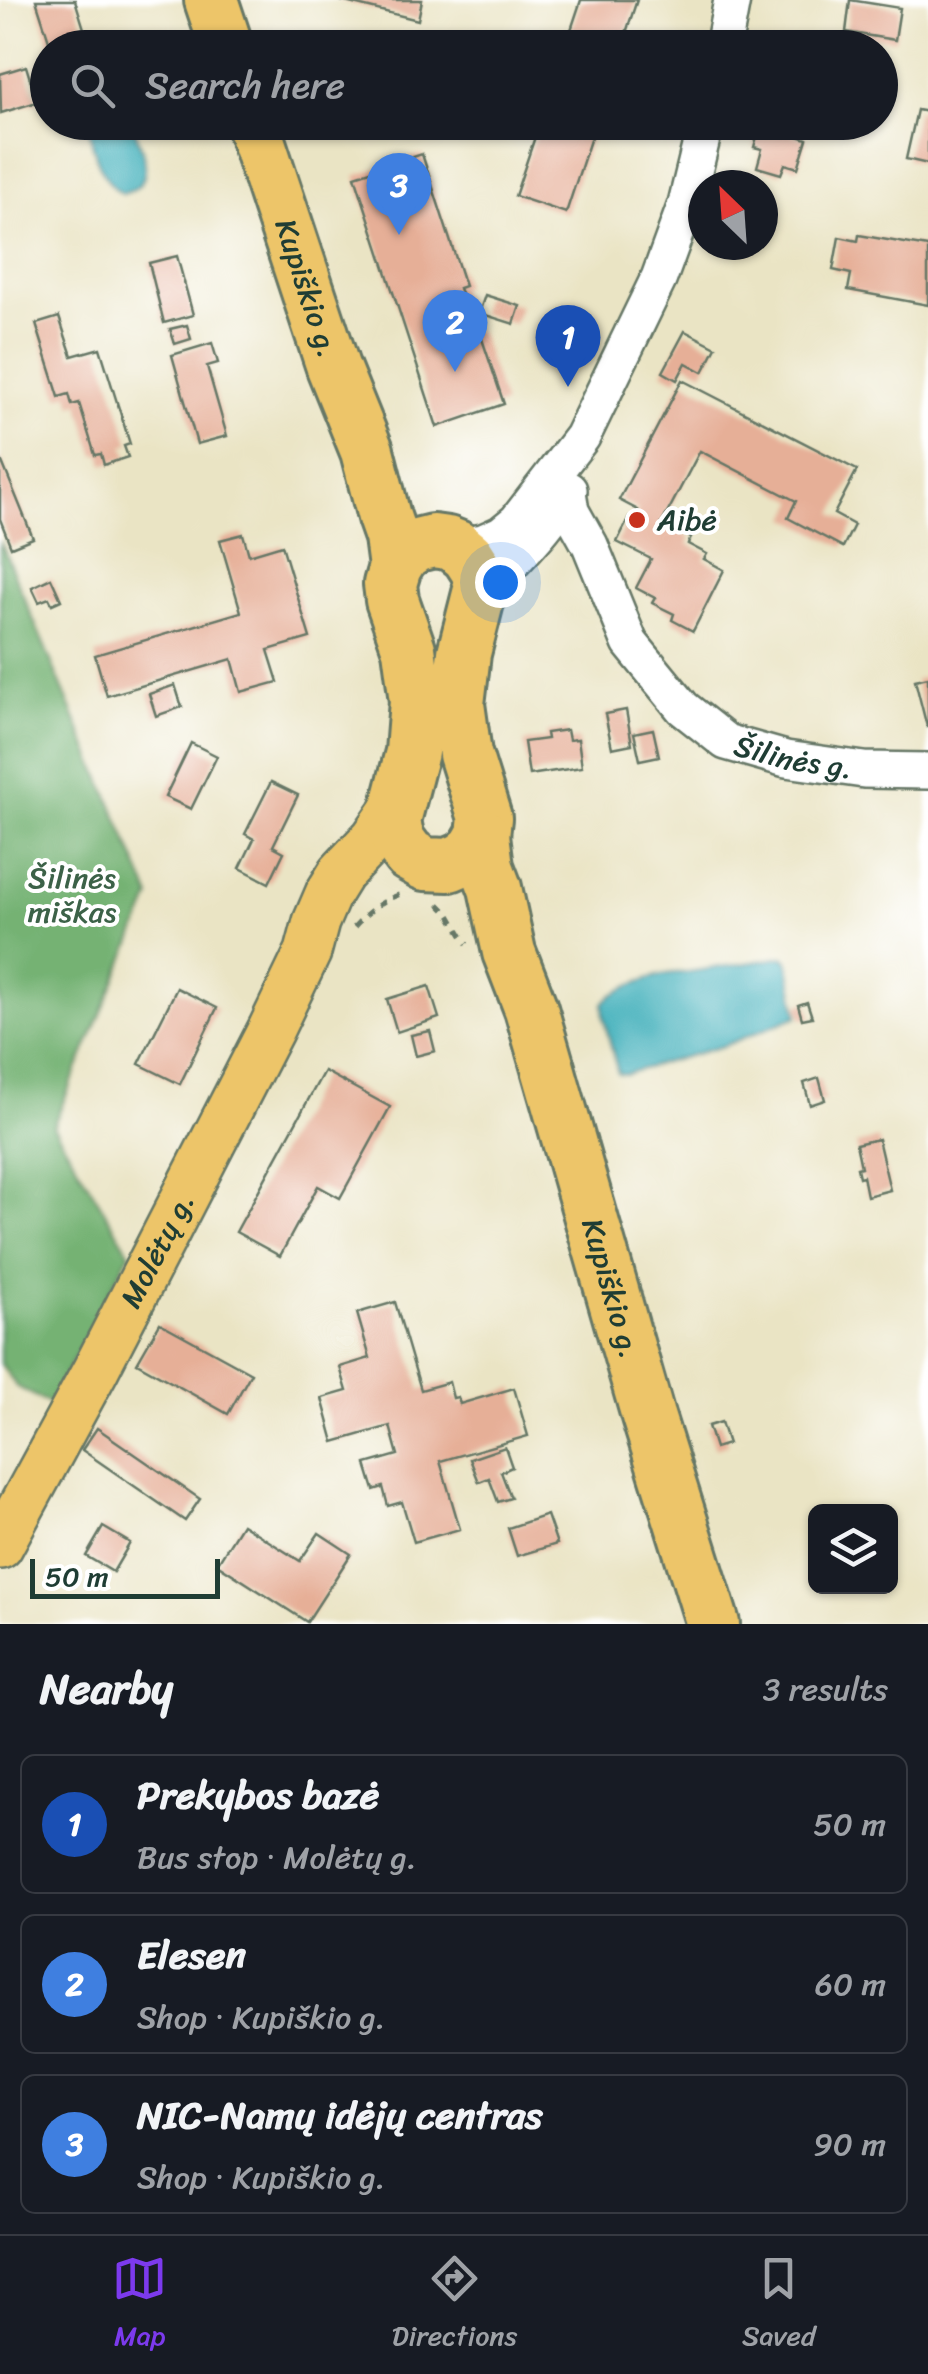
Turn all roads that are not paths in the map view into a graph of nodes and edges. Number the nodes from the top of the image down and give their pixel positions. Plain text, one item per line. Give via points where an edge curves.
1 (211, 0) edge
2 (248, 0) edge
3 (732, 0) edge
4 (221, 30) edge
5 (258, 30) edge
6 (727, 30) edge
7 (258, 140) edge
8 (274, 140) edge
9 (702, 140) edge
10 (276, 195) junction
11 (582, 437) junction
12 (368, 451) junction
13 (568, 492) junction
14 (452, 545) junction
15 (526, 549) junction
16 (394, 566) junction
17 (478, 601) junction
18 (612, 602) junction
19 (928, 771) edge
20 (398, 803) junction
21 (483, 835) junction
22 (410, 884) junction
23 (489, 949) junction
24 (308, 952) junction
25 (0, 1546) edge
26 (712, 1624) edge

1 - 4 highway
2 - 5 highway
3 - 6 street
7 - 10 highway, Kupiškio g.
8 - 10 highway
9 - 11 street via 660,278
10 - 12 highway, Kupiškio g.
11 - 13 street
11 - 14 street via 517,521 484,542
12 - 14 highway, Kupiškio g. via 422,522
12 - 16 highway, Kupiškio g.
13 - 15 street
13 - 18 street, Šilinės g.
14 - 16 highway via 417,545
14 - 17 highway, Kupiškio g. via 477,570
15 - 17 street
15 - 18 street, Šilinės g. via 567,552
16 - 20 highway, Kupiškio g. via 392,600 416,700 412,752
17 - 21 highway, Kupiškio g. via 458,704 485,818
18 - 19 street, Šilinės g. via 640,656 683,708 726,742 805,762
20 - 22 highway, Kupiškio g. via 394,821 410,855
20 - 24 main road, Molėtų g. via 328,894
21 - 22 highway via 463,860
21 - 23 highway, Kupiškio g. via 495,888
22 - 23 highway, Kupiškio g. via 457,885
22 - 24 main road, Molėtų g. via 356,893
23 - 26 highway, Kupiškio g. via 536,1023
24 - 25 main road, Molėtų g. via 96,1372

